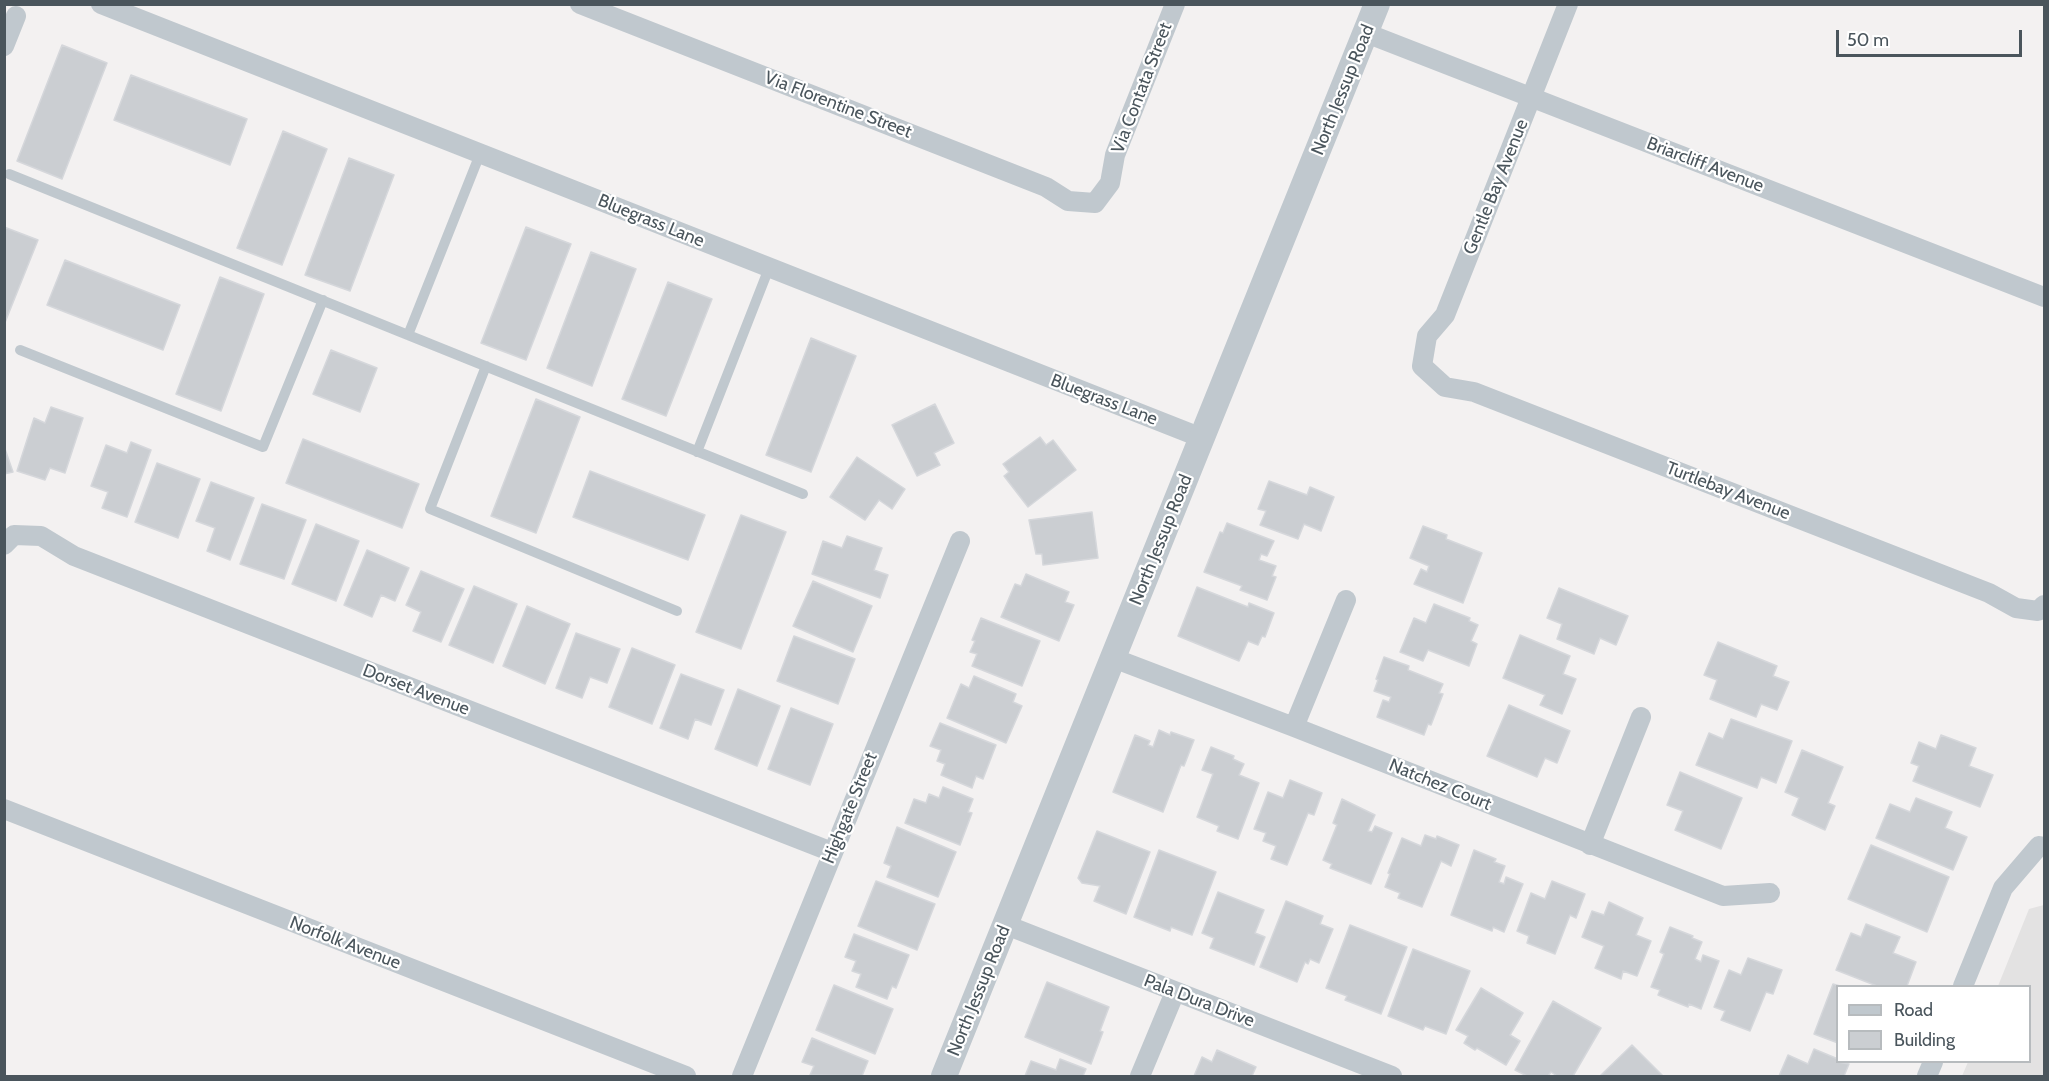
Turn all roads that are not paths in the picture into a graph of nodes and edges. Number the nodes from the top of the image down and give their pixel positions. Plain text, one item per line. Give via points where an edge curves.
1 (101, 4) edge
2 (580, 4) edge
3 (1175, 4) edge
4 (1377, 4) edge
5 (1568, 4) edge
6 (16, 16) dead end
7 (1366, 33) junction
8 (4, 46) edge
9 (1531, 98) junction
10 (480, 154) junction
11 (9, 174) dead end
12 (1095, 203) joint
13 (770, 268) junction
14 (2044, 297) edge
15 (323, 300) junction
16 (408, 335) junction
17 (20, 350) dead end
18 (486, 366) junction
19 (1422, 366) joint
20 (1202, 438) junction
21 (697, 452) junction
22 (803, 494) dead end
23 (960, 541) dead end
24 (4, 545) edge
25 (1346, 600) dead end
26 (2041, 608) edge
27 (677, 611) dead end
28 (1113, 658) junction
29 (1641, 717) dead end
30 (1294, 727) junction
31 (4, 809) edge
32 (1590, 845) junction
33 (2039, 846) dead end
34 (832, 852) junction
35 (1770, 893) dead end
36 (1006, 925) junction
37 (1964, 985) edge
38 (1175, 992) junction
39 (1933, 1063) edge
40 (686, 1077) edge
41 (742, 1077) edge
42 (944, 1077) edge
43 (1140, 1077) edge
44 (1392, 1077) edge
45 (1927, 1077) edge

1 - 10 street, Bluegrass Lane
2 - 12 street, Via Florentine Street via 1046,187 1068,201
3 - 12 street, Via Contata Street via 1115,155 1110,183
4 - 7 street, North Jessup Road
5 - 9 street, Gentle Bay Avenue
6 - 8 street
7 - 9 street, Briarcliff Avenue
7 - 20 street, North Jessup Road
9 - 14 street, Briarcliff Avenue
9 - 19 street, Gentle Bay Avenue via 1444,315 1427,336
10 - 13 street, Bluegrass Lane
10 - 16 lane
11 - 15 lane
13 - 20 street, Bluegrass Lane
13 - 21 lane
15 - 16 lane
15 - 17 lane via 263,447
16 - 18 lane
18 - 21 lane
18 - 27 lane via 430,509
19 - 26 street, Turtlebay Avenue via 1445,387 1474,392 1989,593 2016,608
20 - 28 street, North Jessup Road
21 - 22 lane
23 - 34 street, Highgate Street
24 - 34 street, Dorset Avenue via 14,535 41,536 74,556
25 - 30 street
28 - 30 street, Natchez Court
28 - 36 street, North Jessup Road
29 - 32 street
30 - 32 street, Natchez Court
31 - 40 street, Norfolk Avenue
32 - 35 street, Natchez Court via 1723,896
33 - 37 street via 2002,888
34 - 41 street, Highgate Street
36 - 38 street, Pala Dura Drive
36 - 42 street, North Jessup Road
38 - 43 street
38 - 44 street, Pala Dura Drive
39 - 45 street

